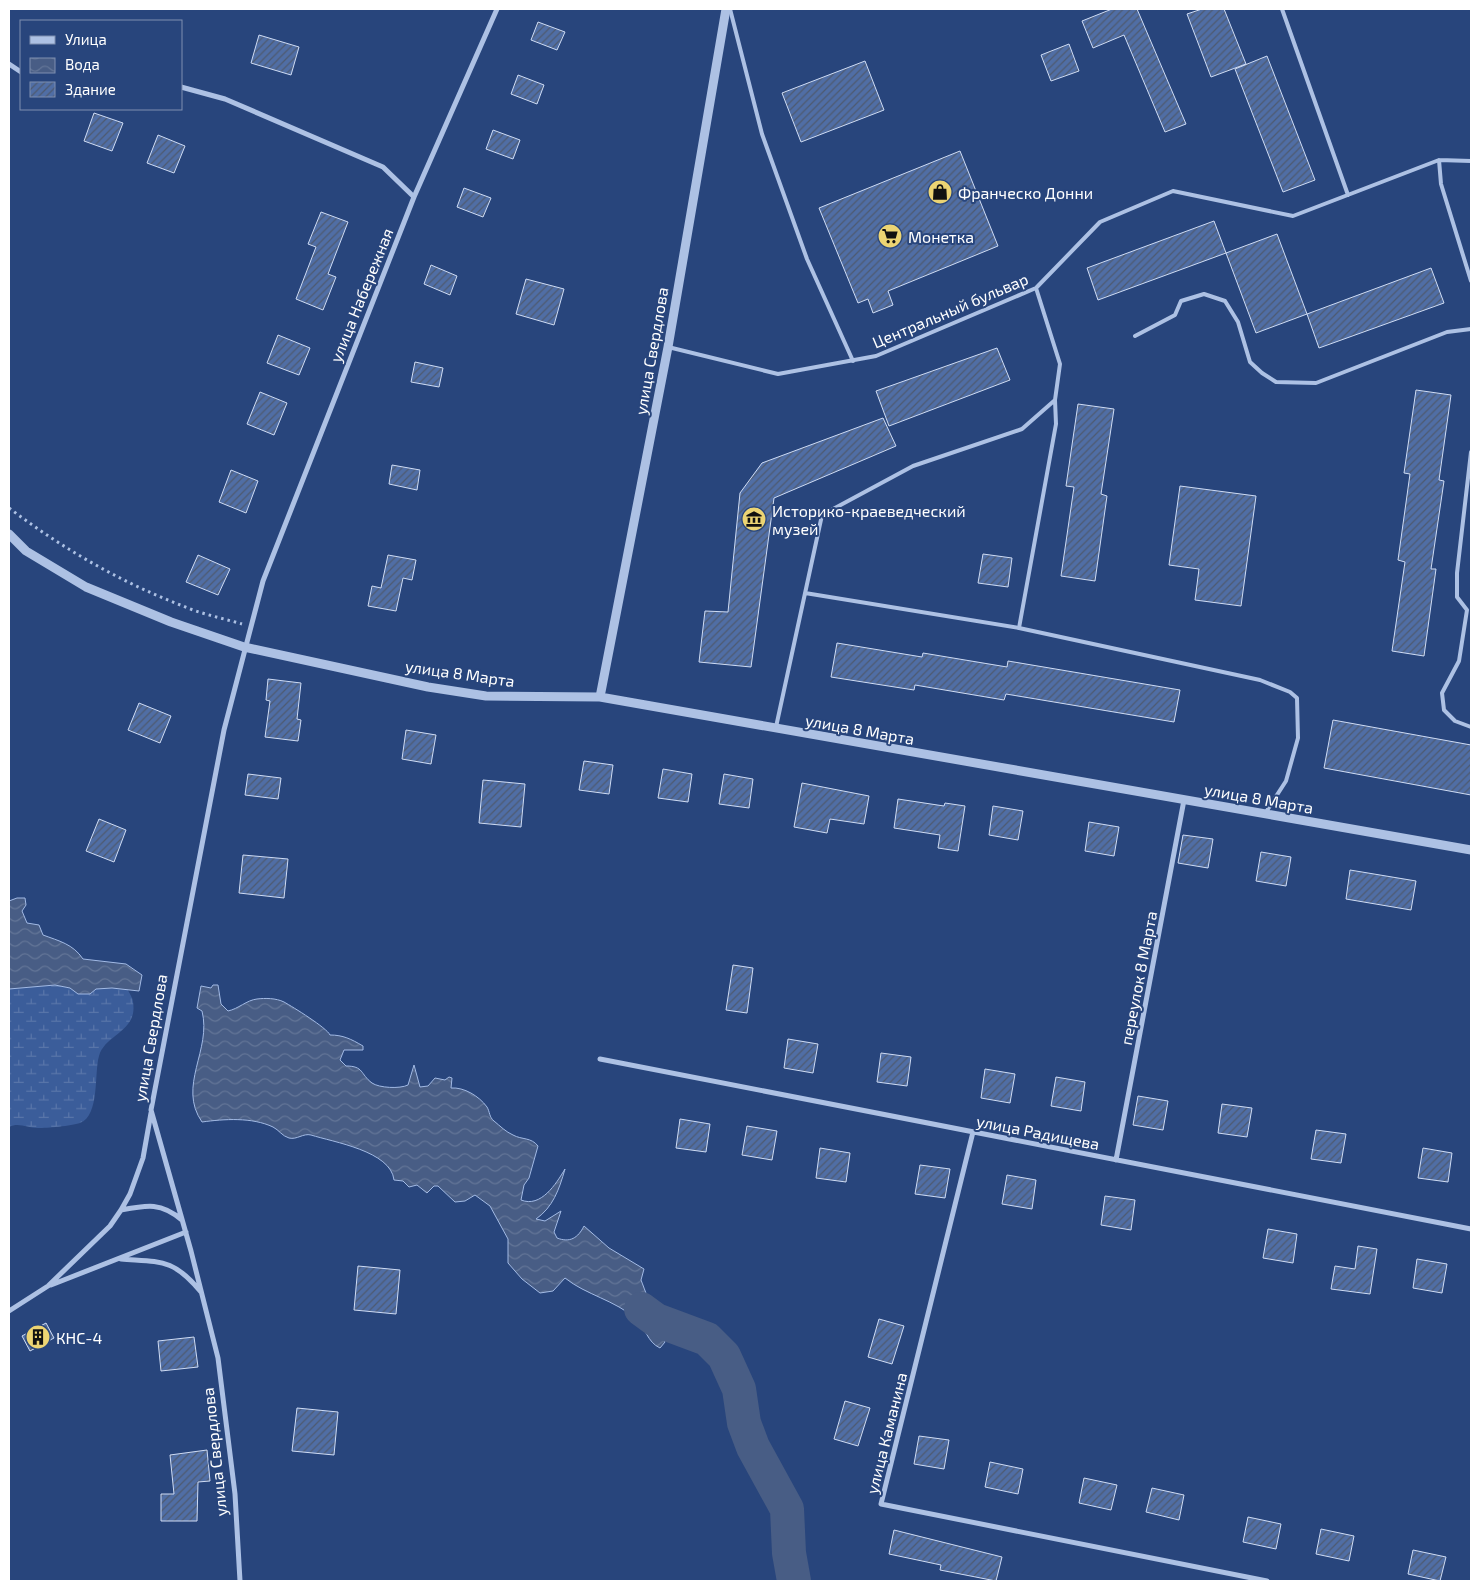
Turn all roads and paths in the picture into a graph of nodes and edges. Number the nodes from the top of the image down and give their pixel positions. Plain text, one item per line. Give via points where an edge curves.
1 (497, 9) edge
2 (726, 9) edge
3 (730, 9) edge
4 (1282, 9) edge
5 (9, 64) edge
6 (20, 71) edge
7 (182, 87) edge
8 (1439, 160) junction
9 (1471, 161) edge
10 (1348, 195) junction
11 (414, 197) junction
12 (1471, 281) edge
13 (1036, 288) junction
14 (1471, 329) edge
15 (1134, 336) dead end
16 (668, 347) junction
17 (852, 361) junction
18 (1055, 400) junction
19 (1471, 452) edge
20 (9, 508) edge
21 (1465, 510) junction
22 (1471, 511) edge
23 (9, 534) edge
24 (805, 593) junction
25 (250, 626) junction
26 (1019, 628) junction
27 (244, 647) junction
28 (600, 697) junction
29 (1471, 727) edge
30 (775, 730) junction
31 (1184, 800) junction
32 (1264, 814) junction
33 (1471, 850) edge
34 (600, 1059) dead end
35 (151, 1110) junction
36 (974, 1132) junction
37 (1116, 1160) junction
38 (121, 1210) junction
39 (183, 1221) junction
40 (1471, 1229) edge
41 (186, 1232) junction
42 (118, 1258) junction
43 (48, 1286) junction
44 (202, 1294) junction
45 (9, 1311) edge
46 (240, 1581) edge
47 (1267, 1581) edge

1 - 11 street, улица Набережная
2 - 16 street, улица Свердлова
3 - 17 lane via 762,134 808,259
4 - 10 lane
5 - 6 street
7 - 11 street via 224,99 383,167
8 - 9 lane, Центральный бульвар
8 - 10 lane, Центральный бульвар
8 - 12 lane via 1441,184
10 - 13 lane, Центральный бульвар via 1293,216 1173,191 1100,222
11 - 25 street, улица Набережная via 263,581
13 - 17 lane, Центральный бульвар via 876,356
13 - 18 lane via 1060,364
14 - 15 lane via 1447,332 1316,384 1276,382 1250,362 1238,322 1225,301 1204,294 1182,301 1175,315
16 - 17 lane, Центральный бульвар via 778,374
16 - 28 street, улица Свердлова
18 - 24 lane via 1022,429 913,466 822,515
18 - 26 lane via 1056,424
19 - 21 lane
20 - 25 path via 48,537 122,580 184,607
21 - 22 lane
21 - 29 lane via 1458,597 1467,610 1459,661 1442,693 1444,710 1455,721
23 - 27 street, улица 8 Марта via 26,551 86,587 171,622
24 - 26 lane
24 - 30 lane
25 - 27 street, улица Набережная
26 - 32 lane via 1260,680 1290,692 1297,698 1298,738 1286,781
27 - 28 street, улица 8 Марта via 428,687 486,696
27 - 35 street, улица Свердлова via 224,730
28 - 30 street, улица 8 Марта
30 - 31 street, улица 8 Марта
31 - 32 street, улица 8 Марта
31 - 37 street, переулок 8 Марта
32 - 33 street, улица 8 Марта
34 - 36 street, улица Радищева
35 - 38 street via 142,1158
35 - 39 street, улица Свердлова
36 - 37 street, улица Радищева
36 - 47 street, улица Каманина via 882,1504
37 - 40 street, улица Радищева
38 - 39 street via 147,1204 171,1210
38 - 43 street via 110,1226
39 - 41 street, улица Свердлова
41 - 42 street
41 - 44 street, улица Свердлова
42 - 43 street
42 - 44 street via 164,1262 186,1274
43 - 45 street
44 - 46 street, улица Свердлова via 218,1358 235,1494

